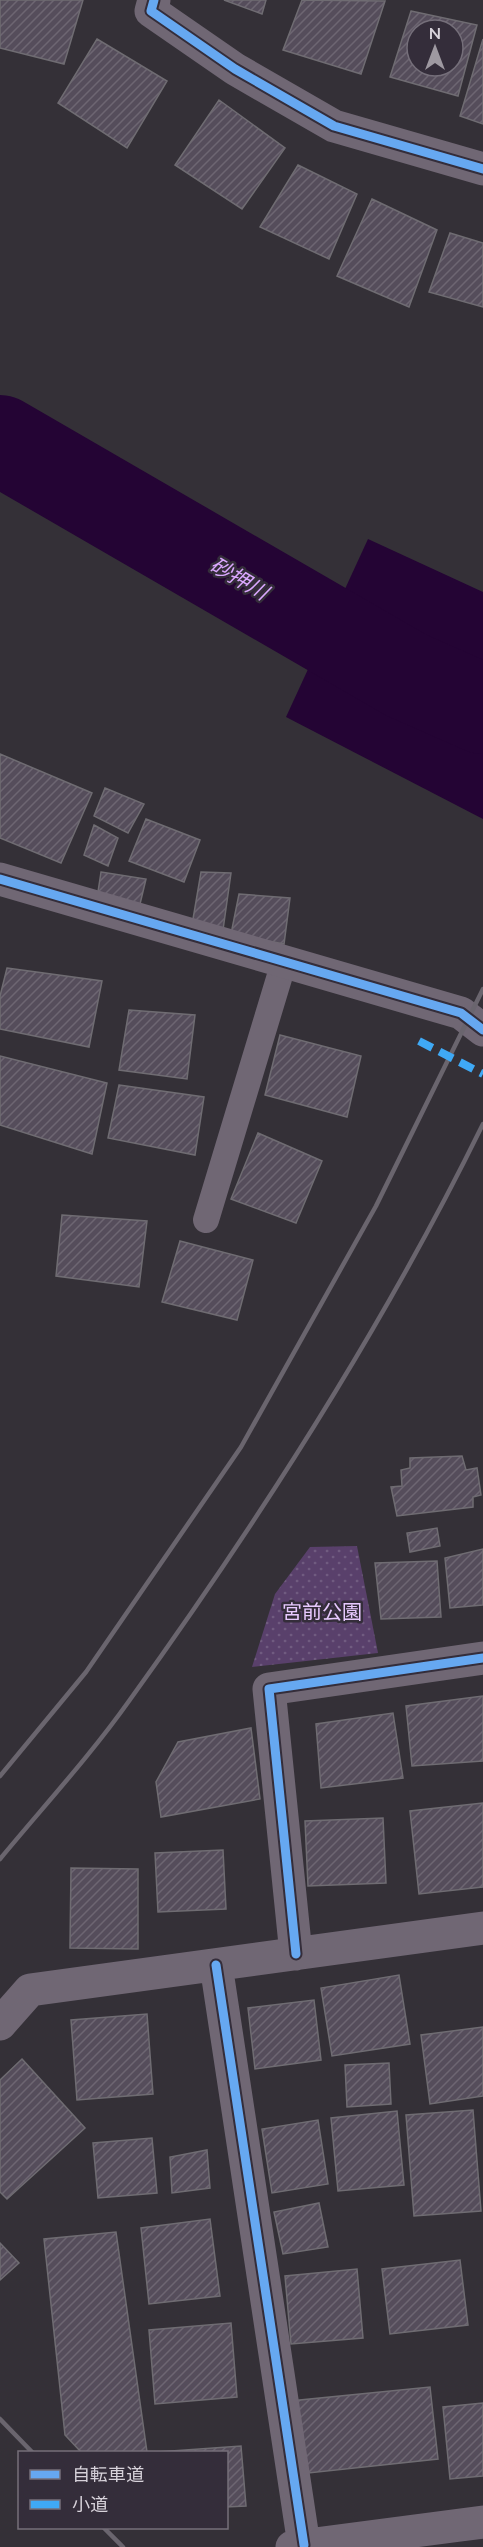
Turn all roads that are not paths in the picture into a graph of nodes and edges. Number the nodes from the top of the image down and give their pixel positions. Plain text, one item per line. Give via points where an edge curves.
1 (154, 0) edge
2 (483, 169) edge
3 (0, 879) edge
4 (284, 962) junction
5 (483, 1030) edge
6 (206, 1220) dead end
7 (483, 1658) edge
8 (483, 1928) edge
9 (296, 1954) junction
10 (216, 1965) junction
11 (0, 2024) edge
12 (483, 2522) edge
13 (298, 2546) edge

1 - 2 street via 151,11 235,69 334,126
3 - 4 street
4 - 5 street via 461,1013
4 - 6 lane
7 - 9 street via 269,1689
8 - 9 street
9 - 10 street
10 - 11 street via 30,1990
10 - 13 street
12 - 13 street

